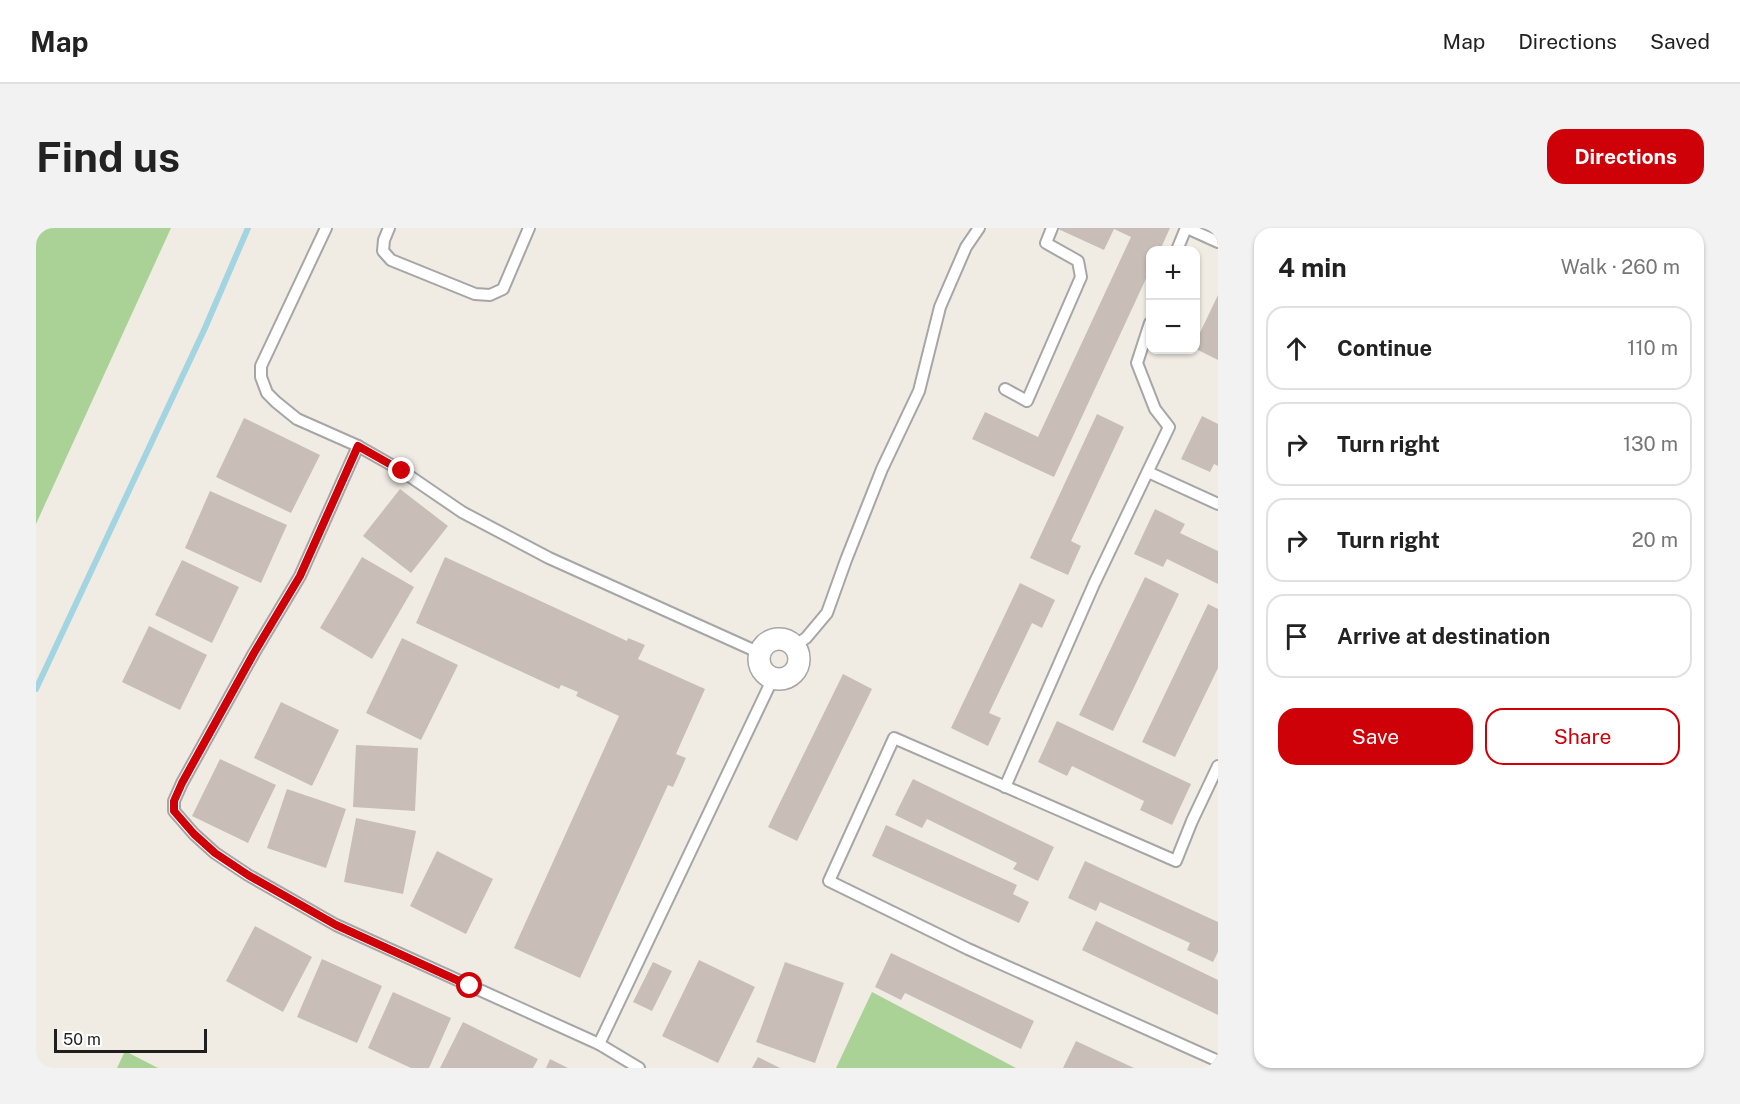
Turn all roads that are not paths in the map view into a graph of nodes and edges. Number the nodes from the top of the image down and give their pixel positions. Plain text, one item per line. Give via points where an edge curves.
1 (326, 228) edge
2 (389, 228) edge
3 (530, 228) edge
4 (979, 228) edge
5 (1052, 228) edge
6 (1186, 228) edge
7 (1218, 242) edge
8 (1179, 246) edge
9 (1146, 335) edge
10 (1005, 389) dead end
11 (358, 446) junction
12 (1148, 472) junction
13 (1218, 504) edge
14 (794, 646) junction
15 (760, 653) junction
16 (773, 678) junction
17 (1218, 766) edge
18 (1005, 787) junction
19 (599, 1044) junction
20 (1218, 1061) edge
21 (639, 1068) edge

1 - 11 lane via 261,366 261,377 267,393 297,419
2 - 3 lane via 383,251 391,260 475,294 490,295 503,289
4 - 14 lane via 966,247 940,307 919,391 882,469 827,613
5 - 10 lane via 1046,243 1078,261 1081,277 1027,401
6 - 7 lane
6 - 8 lane
9 - 12 lane via 1137,363 1155,409 1169,427
11 - 15 lane via 462,512 549,558
11 - 19 lane via 300,576 182,783 174,811 215,853 336,925
12 - 13 lane
12 - 18 lane
14 - 15 street via 782,639 775,640
14 - 16 street via 799,658 796,670 786,678
15 - 16 street via 763,671
16 - 19 lane
17 - 18 lane via 1176,861
18 - 20 lane via 894,738 829,881 968,949
19 - 21 lane

